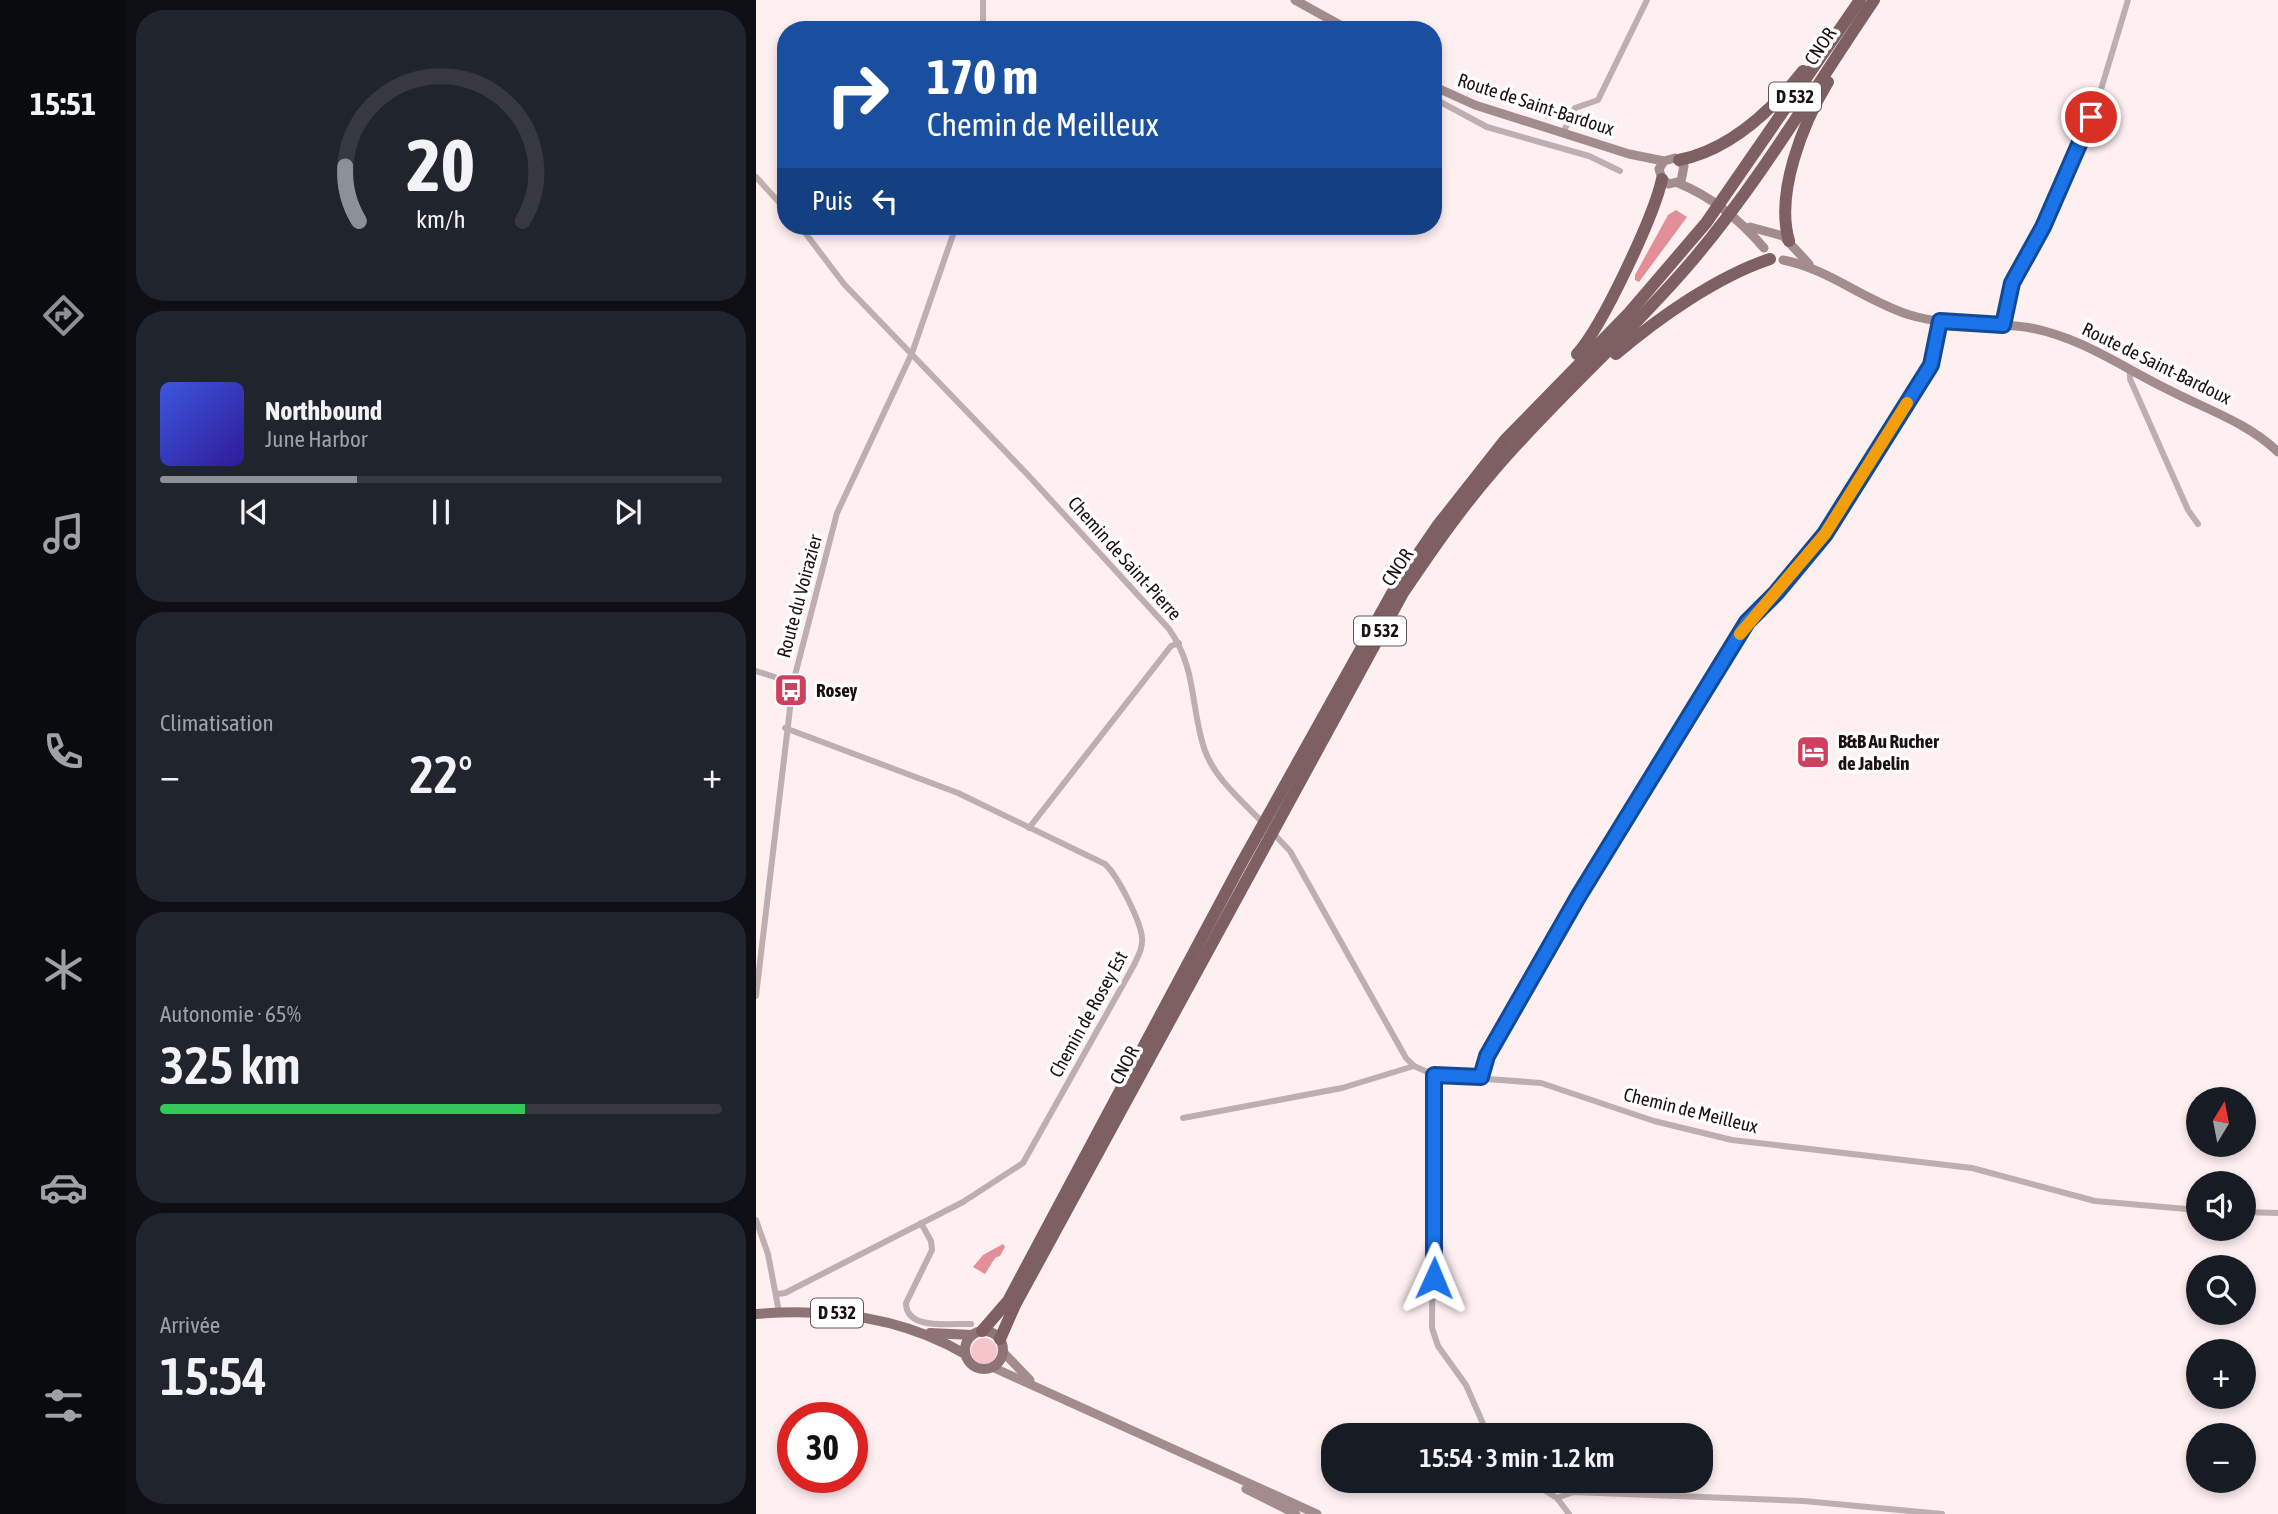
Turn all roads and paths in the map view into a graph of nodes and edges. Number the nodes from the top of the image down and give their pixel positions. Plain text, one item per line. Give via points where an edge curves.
1 (983, 0) edge
2 (1295, 0) edge
3 (1647, 0) edge
4 (1860, 0) edge
5 (1874, 0) edge
6 (1880, 0) edge
7 (2128, 0) edge
8 (1853, 12) junction
9 (983, 21) edge
10 (1333, 21) edge
11 (1442, 90) edge
12 (1442, 104) edge
13 (1563, 133) junction
14 (1629, 153) junction
15 (1679, 160) junction
16 (1664, 161) junction
17 (1620, 171) dead end
18 (1685, 174) junction
19 (1660, 176) junction
20 (756, 177) edge
21 (1678, 183) junction
22 (1703, 194) junction
23 (777, 200) edge
24 (1744, 224) junction
25 (807, 235) edge
26 (953, 235) edge
27 (1774, 235) junction
28 (1790, 244) junction
29 (1772, 256) junction
30 (1813, 268) junction
31 (1940, 321) junction
32 (2003, 325) junction
33 (912, 353) junction
34 (2130, 367) junction
35 (1549, 411) junction
36 (1505, 440) junction
37 (2278, 452) edge
38 (2198, 524) dead end
39 (1179, 643) junction
40 (756, 671) edge
41 (793, 683) junction
42 (785, 728) junction
43 (1029, 828) junction
44 (756, 996) edge
45 (1414, 1066) junction
46 (1434, 1075) junction
47 (1481, 1077) junction
48 (1183, 1118) dead end
49 (2186, 1209) edge
50 (2256, 1212) edge
51 (2278, 1213) edge
52 (756, 1220) edge
53 (921, 1223) junction
54 (777, 1294) junction
55 (779, 1312) junction
56 (756, 1314) edge
57 (975, 1330) junction
58 (916, 1332) junction
59 (1002, 1346) junction
60 (965, 1354) junction
61 (992, 1367) junction
62 (1046, 1392) junction
63 (1483, 1423) edge
64 (1199, 1462) junction
65 (1549, 1493) edge
66 (1557, 1498) junction
67 (1296, 1514) edge
68 (1317, 1514) edge
69 (1569, 1514) edge
70 (1942, 1514) edge

1 - 9 street
2 - 10 street
3 - 13 street via 1608,85 1598,100 1575,108
4 - 8 highway, CNOR / D 532
5 - 35 highway, CNOR / D 532 via 1695,258
6 - 28 highway via 1805,124 1788,194 1785,225
7 - 32 street via 2099,96 2056,200 2012,283
8 - 15 highway via 1774,107 1725,140
8 - 36 highway, CNOR / D 532 via 1706,223 1637,304
11 - 13 street, Route de Saint-Bardoux
12 - 17 street via 1487,127 1589,156
13 - 14 street, Route de Saint-Bardoux
14 - 16 street, Route de Saint-Bardoux
14 - 19 street, Route de Saint-Bardoux
15 - 16 street
15 - 18 street
16 - 19 street
18 - 21 street
18 - 22 street
19 - 21 street via 1669,184
19 - 36 highway via 1654,206 1593,334
20 - 23 street
21 - 22 street
22 - 24 street
24 - 27 street
24 - 29 street
25 - 33 street, Chemin de Saint-Pierre via 845,284
26 - 33 street, Route du Voirazier
27 - 28 street via 1783,236
27 - 29 street via 1767,240
28 - 29 street via 1789,255
28 - 30 street, Route de Saint-Bardoux
29 - 30 street, Route de Saint-Bardoux
29 - 35 highway via 1671,313 1628,343
30 - 31 street, Route de Saint-Bardoux via 1892,309
31 - 32 street, Route de Saint-Bardoux
31 - 47 street via 1931,365 1825,534 1747,622 1578,897 1487,1056
32 - 34 street, Route de Saint-Bardoux via 2058,335
33 - 39 street, Chemin de Saint-Pierre
33 - 41 street, Route du Voirazier via 837,513
34 - 37 street, Route de Saint-Bardoux via 2163,388 2256,432
34 - 38 street via 2130,379
35 - 59 highway, CNOR / D 532 via 1474,493 1383,625 1015,1305
36 - 57 highway, CNOR / D 532 via 1432,534 1374,621 1007,1301
39 - 43 street via 1171,646
39 - 45 street, Chemin de Saint-Pierre via 1191,674 1204,749 1220,775 1283,844
40 - 41 street
41 - 42 street, Route du Voirazier
42 - 43 street, Chemin de Rosey Est via 958,793
42 - 44 street, Route du Voirazier
43 - 53 street, Chemin de Rosey Est via 1113,872 1143,937 1141,951 1027,1159
45 - 46 street, Chemin de Meilleux
45 - 48 street via 1342,1088
46 - 47 street, Chemin de Meilleux
46 - 63 street via 1432,1328
47 - 49 street, Chemin de Meilleux via 1541,1083 1654,1121 1732,1140 1972,1168 2095,1201
50 - 51 street
52 - 54 street
53 - 54 street, Chemin de Rosey Est
53 - 57 street via 932,1250 906,1311 919,1321
54 - 55 street
55 - 56 main road, D 532
55 - 58 main road, D 532 via 846,1314
57 - 58 main road, D 532
57 - 59 main road via 995,1334
57 - 60 main road
58 - 60 main road, D 532
59 - 61 main road
59 - 62 street
60 - 61 main road via 976,1368
61 - 62 street
62 - 64 street
64 - 67 street
64 - 68 street
65 - 66 street
66 - 69 street
66 - 70 street via 1573,1492 1804,1501

